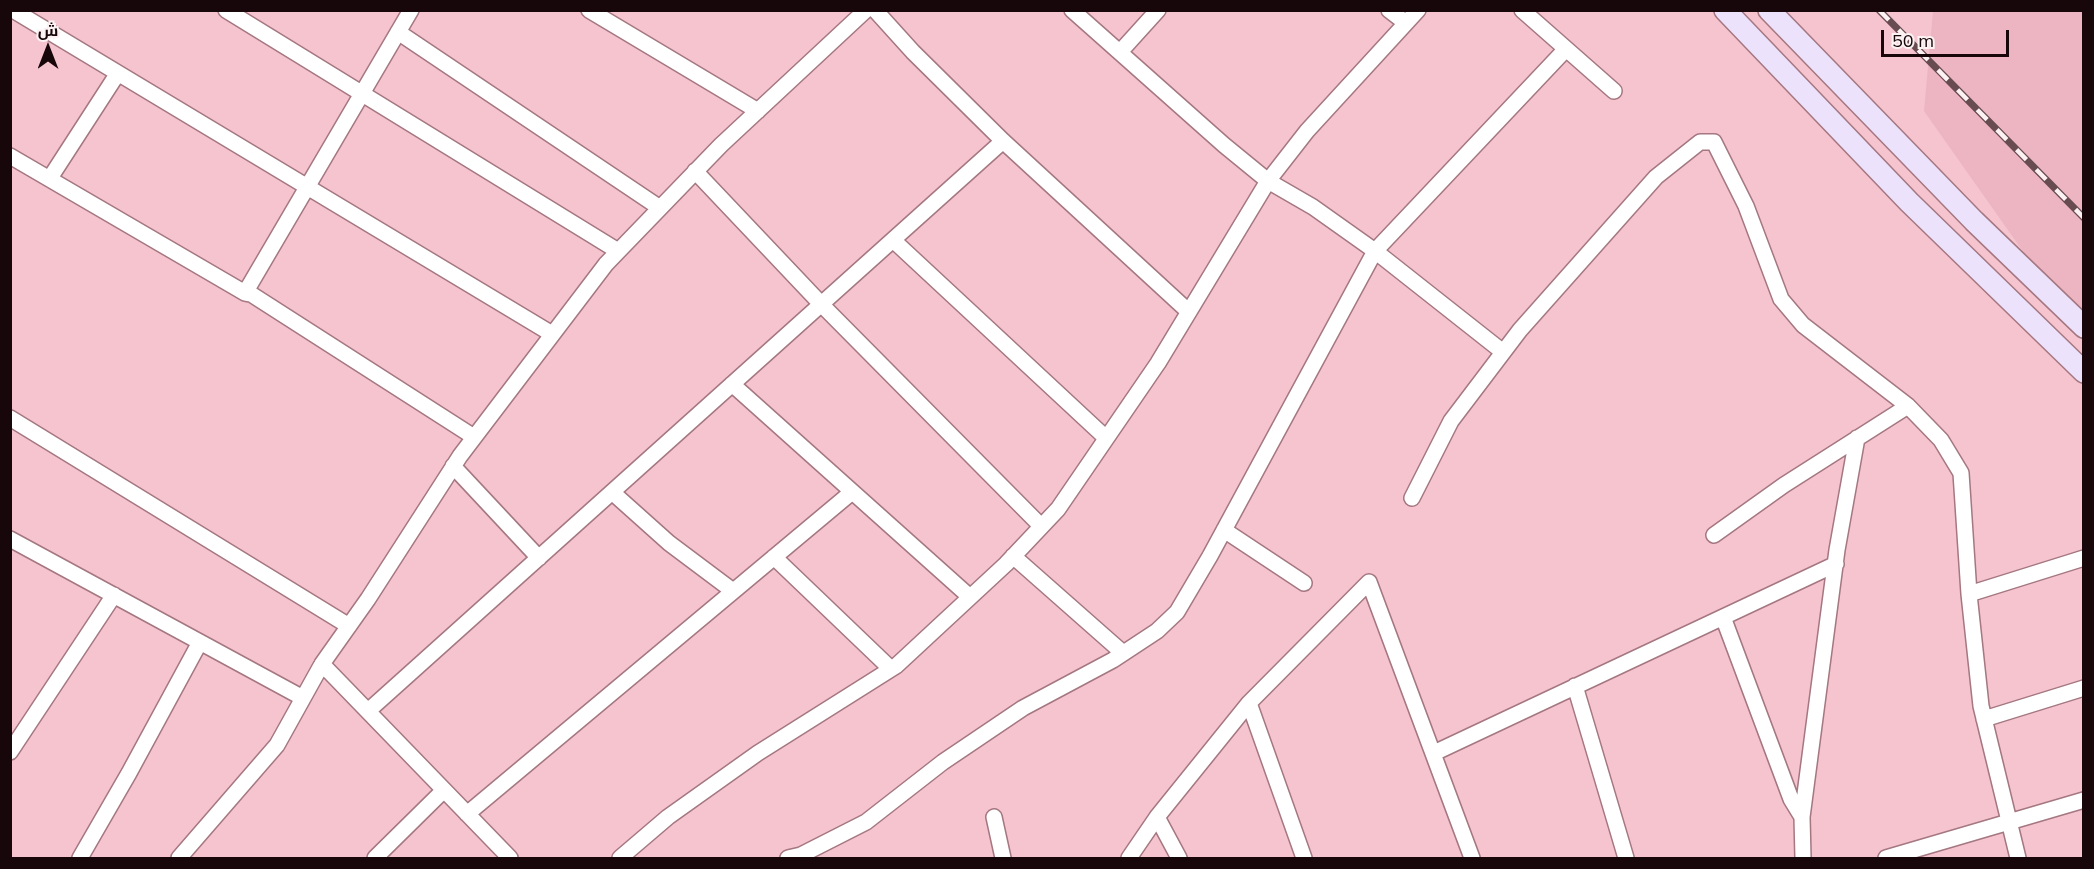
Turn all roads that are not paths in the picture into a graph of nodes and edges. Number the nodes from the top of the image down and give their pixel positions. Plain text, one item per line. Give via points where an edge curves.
1 (13, 10) edge
2 (226, 10) edge
3 (589, 10) edge
4 (875, 10) edge
5 (1072, 10) edge
6 (1158, 10) edge
7 (1389, 10) edge
8 (1418, 10) edge
9 (1522, 10) edge
10 (1725, 10) edge
11 (1769, 10) edge
12 (405, 12) edge
13 (856, 13) edge
14 (1406, 23) junction
15 (398, 32) junction
16 (1566, 49) junction
17 (1120, 52) junction
18 (118, 73) junction
19 (1614, 91) dead end
20 (362, 94) junction
21 (758, 111) junction
22 (1004, 141) junction
23 (10, 156) edge
24 (695, 171) junction
25 (50, 178) junction
26 (1268, 181) junction
27 (307, 187) junction
28 (660, 208) junction
29 (892, 240) junction
30 (618, 251) junction
31 (1375, 251) junction
32 (245, 293) junction
33 (821, 304) junction
34 (1189, 312) junction
35 (2084, 327) edge
36 (552, 334) junction
37 (1503, 352) junction
38 (2084, 372) edge
39 (732, 384) junction
40 (1908, 406) junction
41 (10, 418) edge
42 (474, 437) junction
43 (1106, 438) junction
44 (1857, 438) junction
45 (453, 466) junction
46 (612, 492) junction
47 (852, 492) junction
48 (1412, 498) dead end
49 (1041, 526) junction
50 (1224, 530) junction
51 (1714, 535) dead end
52 (10, 539) edge
53 (1013, 556) junction
54 (774, 557) junction
55 (539, 558) junction
56 (2084, 558) edge
57 (1836, 564) junction
58 (1304, 583) dead end
59 (733, 591) junction
60 (1969, 594) junction
61 (114, 595) junction
62 (970, 597) junction
63 (1723, 617) junction
64 (349, 626) junction
65 (200, 642) junction
66 (1123, 653) junction
67 (322, 664) junction
68 (891, 669) junction
69 (1575, 686) junction
70 (2084, 688) edge
71 (303, 698) junction
72 (1249, 704) junction
73 (368, 711) junction
74 (1984, 718) junction
75 (10, 752) edge
76 (1434, 753) junction
77 (444, 790) junction
78 (2084, 800) edge
79 (468, 814) junction
80 (994, 817) dead end
81 (1157, 817) junction
82 (1802, 817) junction
83 (2008, 822) junction
84 (80, 858) edge
85 (179, 858) edge
86 (375, 858) edge
87 (510, 858) edge
88 (620, 858) edge
89 (788, 858) edge
90 (1003, 858) edge
91 (1129, 858) edge
92 (1179, 858) edge
93 (1304, 858) edge
94 (1472, 858) edge
95 (1626, 858) edge
96 (1803, 858) edge
97 (1886, 858) edge
98 (2018, 858) edge

1 - 18 street
2 - 20 street
3 - 21 street
4 - 22 street
5 - 17 street
6 - 17 street
7 - 14 street
8 - 14 street
9 - 16 street
10 - 38 main road via 1909,202
11 - 35 main road via 1966,213
12 - 15 street
13 - 21 street
14 - 26 street via 1307,131
15 - 20 street
15 - 28 street
16 - 19 street
16 - 31 street
17 - 26 street
18 - 25 street
18 - 27 street
20 - 27 street
20 - 30 street
21 - 24 street
22 - 29 street
22 - 34 street
23 - 25 street
24 - 28 street
24 - 33 street
25 - 32 street
26 - 31 street
26 - 34 street
27 - 32 street
27 - 36 street
28 - 30 street
29 - 33 street
29 - 43 street
30 - 36 street
31 - 37 street
31 - 50 street
32 - 42 street
33 - 39 street
33 - 49 street
34 - 43 street
36 - 42 street
37 - 40 street via 1656,177 1700,142 1714,142 1746,206 1781,299 1803,325
37 - 48 street via 1451,421
39 - 46 street
39 - 47 street
40 - 44 street
40 - 60 street via 1941,440 1961,473
41 - 64 street
42 - 45 street
43 - 49 street via 1058,509
44 - 51 street
44 - 57 street
45 - 55 street
45 - 64 street
46 - 55 street
46 - 59 street via 669,543
47 - 54 street
47 - 62 street
49 - 53 street
50 - 58 street
50 - 66 street via 1177,612 1157,631
52 - 61 street
53 - 62 street
53 - 66 street
54 - 59 street
54 - 68 street
55 - 73 street
56 - 60 street
57 - 63 street
57 - 82 street
59 - 79 street
60 - 74 street
61 - 65 street
61 - 75 street
62 - 68 street
63 - 69 street
63 - 82 street via 1791,799
64 - 67 street
65 - 71 street
65 - 84 street
66 - 89 street via 1023,708 943,762 866,822
67 - 71 street
67 - 73 street
68 - 88 street via 758,753 668,817
69 - 76 street
69 - 95 street
70 - 74 street
71 - 85 street via 277,745
72 - 76 street via 1369,582
72 - 81 street
72 - 93 street
73 - 77 street
74 - 83 street
76 - 94 street
77 - 79 street
77 - 86 street
78 - 83 street
79 - 87 street
80 - 90 street
81 - 91 street
81 - 92 street
82 - 96 street
83 - 97 street
83 - 98 street

